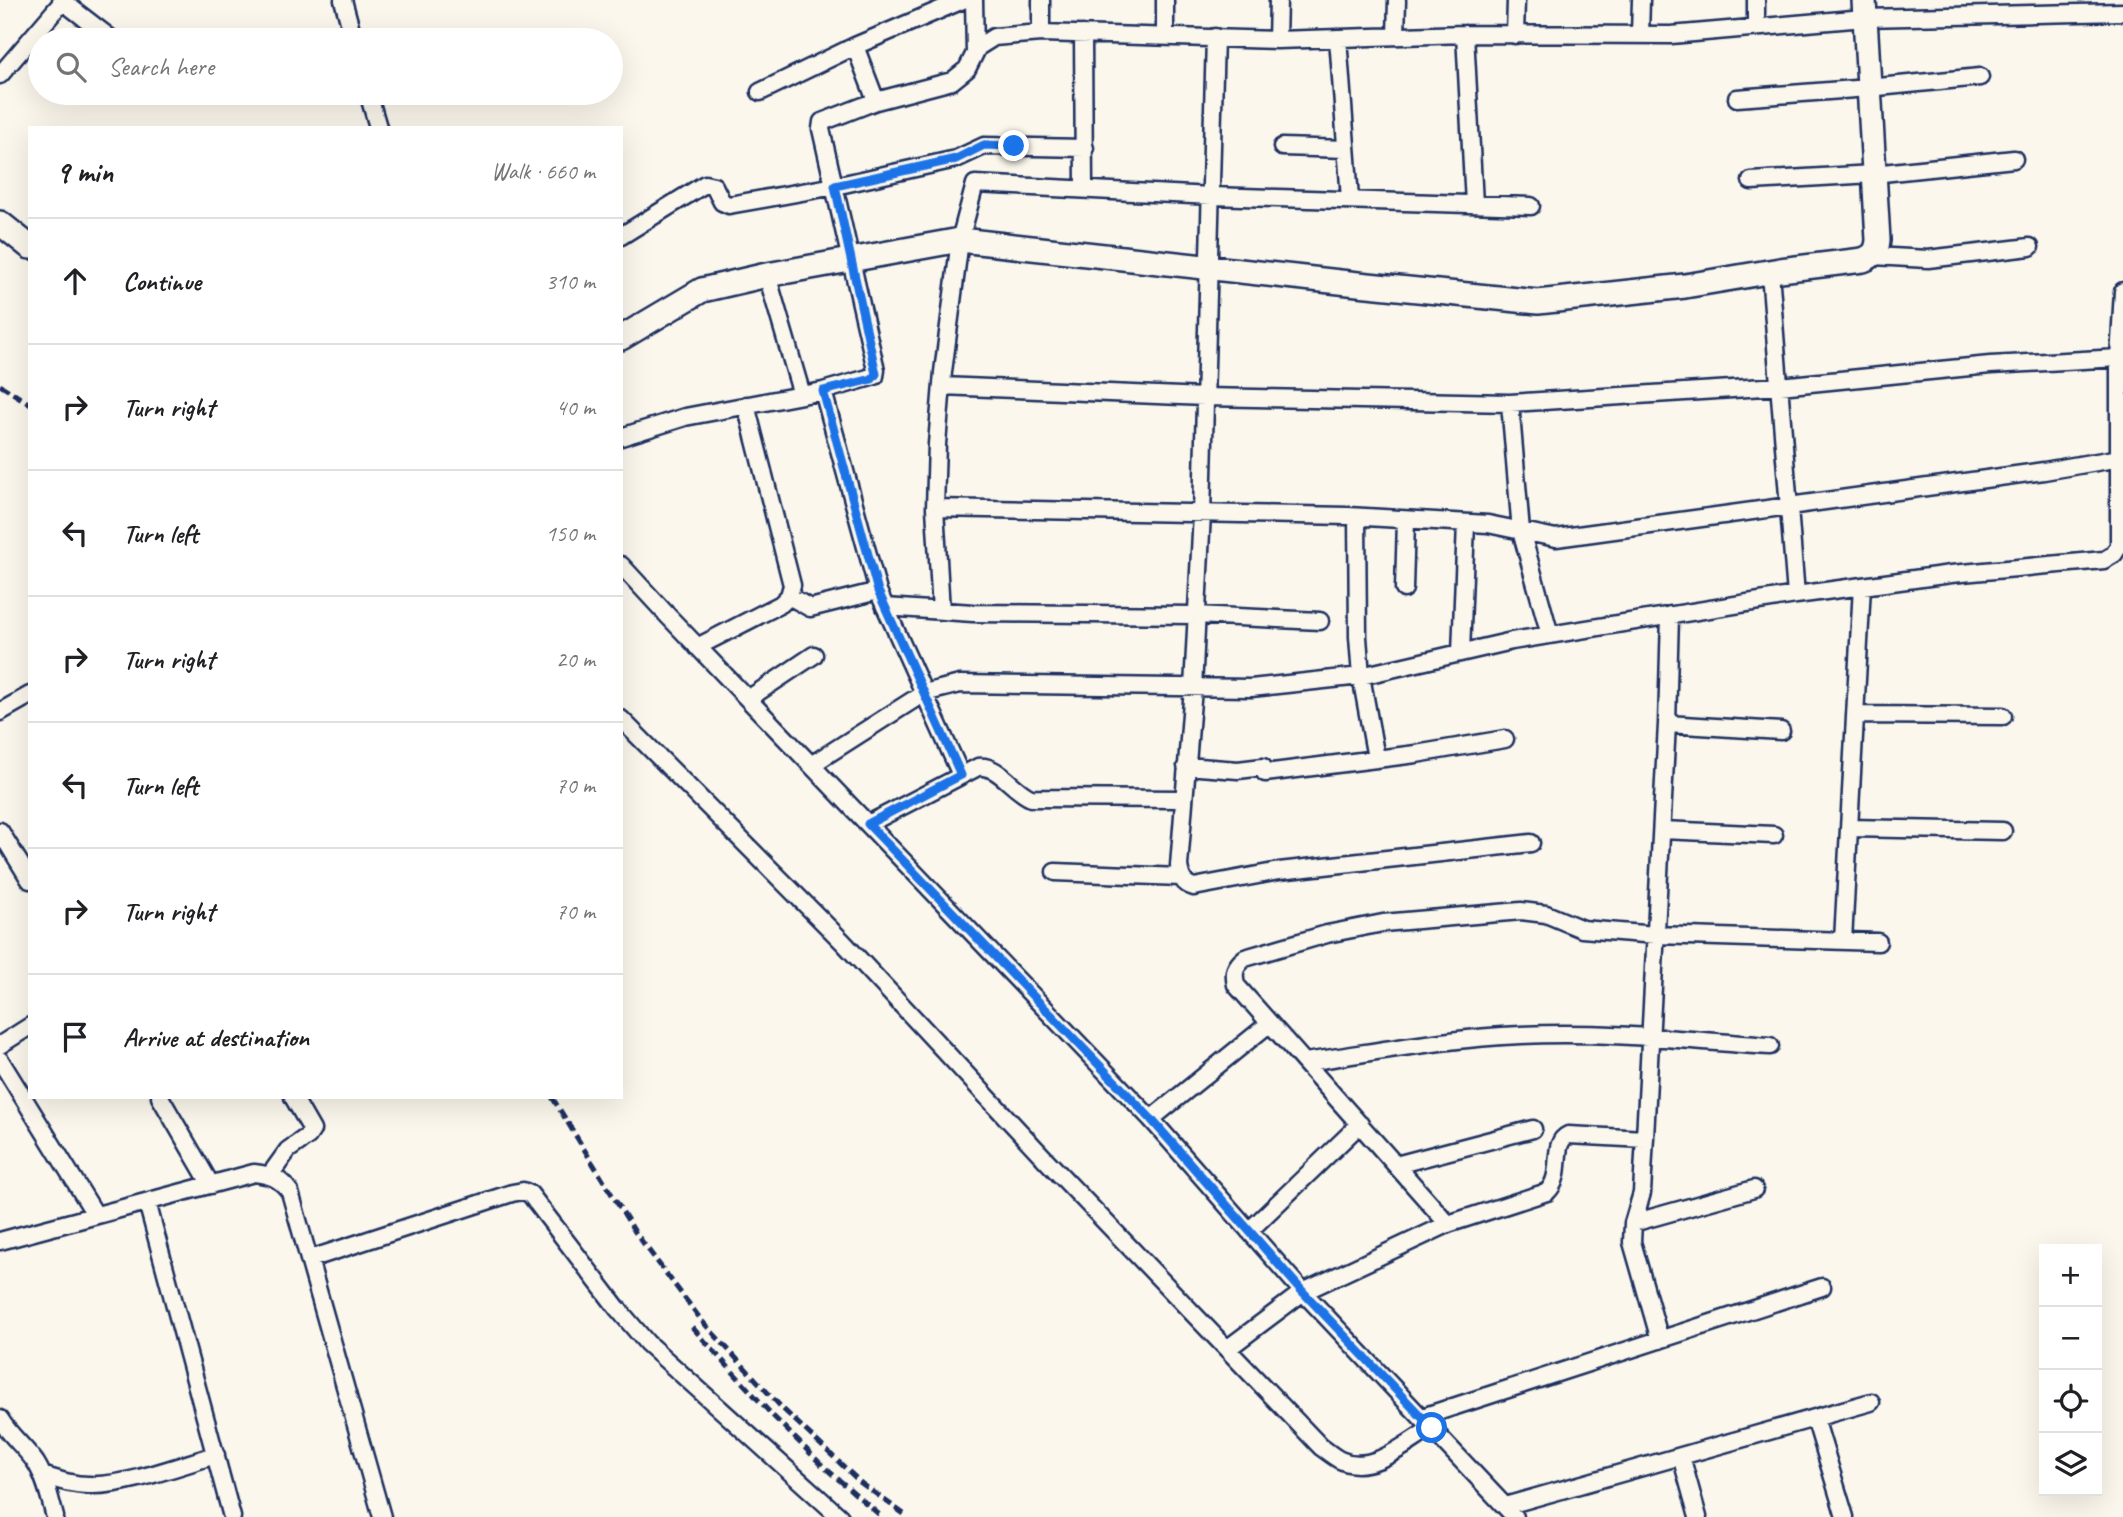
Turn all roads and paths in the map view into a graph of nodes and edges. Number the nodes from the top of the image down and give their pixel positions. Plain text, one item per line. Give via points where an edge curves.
1 (343, 0) edge
2 (964, 0) edge
3 (974, 0) edge
4 (1041, 0) edge
5 (1165, 0) edge
6 (1278, 0) edge
7 (1397, 0) edge
8 (1516, 0) edge
9 (1641, 0) edge
10 (1756, 0) edge
11 (63, 1) edge
12 (1973, 7) edge
13 (1864, 9) edge
14 (2123, 12) edge
15 (1756, 27) junction
16 (42, 28) edge
17 (98, 28) edge
18 (351, 28) edge
19 (1041, 33) junction
20 (1083, 34) junction
21 (1465, 34) junction
22 (1515, 34) junction
23 (1165, 35) junction
24 (1640, 35) junction
25 (1396, 36) junction
26 (1215, 37) junction
27 (1338, 38) junction
28 (1277, 40) junction
29 (28, 45) edge
30 (855, 46) junction
31 (975, 53) junction
32 (0, 75) edge
33 (1980, 76) dead end
34 (1868, 88) junction
35 (760, 92) dead end
36 (1737, 98) dead end
37 (876, 101) junction
38 (372, 105) edge
39 (378, 126) edge
40 (1282, 147) dead end
41 (1085, 148) junction
42 (1346, 149) junction
43 (2014, 159) dead end
44 (1873, 174) junction
45 (1751, 181) dead end
46 (835, 186) junction
47 (1084, 189) junction
48 (1212, 196) junction
49 (1350, 200) junction
50 (1474, 204) junction
51 (1531, 206) dead end
52 (0, 223) edge
53 (623, 235) edge
54 (960, 240) junction
55 (28, 245) edge
56 (2030, 247) dead end
57 (1872, 256) junction
58 (852, 259) junction
59 (1210, 268) junction
60 (1770, 272) junction
61 (766, 275) junction
62 (2123, 291) edge
63 (623, 337) edge
64 (2119, 358) junction
65 (942, 386) junction
66 (1780, 386) junction
67 (823, 391) junction
68 (802, 395) junction
69 (1205, 397) junction
70 (1510, 403) junction
71 (746, 405) junction
72 (623, 436) edge
73 (2120, 458) junction
74 (1789, 506) junction
75 (935, 508) junction
76 (1202, 513) junction
77 (1357, 517) junction
78 (1406, 520) junction
79 (1466, 523) junction
80 (1521, 531) junction
81 (623, 567) edge
82 (1862, 586) junction
83 (1404, 589) dead end
84 (878, 591) junction
85 (1796, 595) junction
86 (789, 596) junction
87 (885, 607) junction
88 (941, 611) junction
89 (1195, 615) junction
90 (1670, 615) junction
91 (1320, 621) dead end
92 (1550, 635) junction
93 (697, 647) junction
94 (1461, 653) junction
95 (814, 655) dead end
96 (1362, 676) junction
97 (1193, 688) junction
98 (924, 693) junction
99 (28, 696) edge
100 (748, 699) junction
101 (0, 712) edge
102 (1855, 715) junction
103 (2003, 716) dead end
104 (623, 721) edge
105 (1667, 724) junction
106 (1781, 731) dead end
107 (1505, 739) dead end
108 (1376, 758) junction
109 (811, 765) junction
110 (1186, 766) junction
111 (961, 775) junction
112 (1183, 799) junction
113 (868, 824) junction
114 (1849, 828) junction
115 (1662, 830) junction
116 (0, 831) edge
117 (2003, 831) dead end
118 (1774, 835) dead end
119 (1531, 843) dead end
120 (1055, 872) dead end
121 (28, 877) edge
122 (1180, 877) junction
123 (1656, 935) junction
124 (1843, 941) junction
125 (1878, 942) dead end
126 (1270, 1023) junction
127 (28, 1027) edge
128 (1651, 1037) junction
129 (0, 1045) edge
130 (1770, 1046) dead end
131 (0, 1060) edge
132 (1305, 1062) junction
133 (161, 1099) edge
134 (294, 1099) edge
135 (1151, 1119) junction
136 (1360, 1124) junction
137 (1533, 1129) dead end
138 (1645, 1139) junction
139 (1396, 1165) junction
140 (270, 1175) junction
141 (211, 1185) junction
142 (1754, 1189) dead end
143 (148, 1202) junction
144 (95, 1214) junction
145 (1633, 1223) junction
146 (1448, 1224) junction
147 (1249, 1231) junction
148 (0, 1241) edge
149 (310, 1259) junction
150 (1822, 1287) dead end
151 (1303, 1292) junction
152 (1660, 1340) junction
153 (1227, 1349) junction
154 (1871, 1402) dead end
155 (1815, 1418) junction
156 (0, 1419) edge
157 (1427, 1422) junction
158 (216, 1455) junction
159 (1681, 1456) junction
160 (42, 1475) junction
161 (1511, 1512) edge
162 (55, 1517) edge
163 (232, 1517) edge
164 (382, 1517) edge
165 (840, 1517) edge
166 (1698, 1517) edge
167 (1845, 1517) edge

1 - 18 street
2 - 30 street
3 - 31 street
4 - 19 street
5 - 23 street
6 - 28 street
7 - 25 street
8 - 22 street
9 - 24 street
10 - 15 street
11 - 16 street
11 - 17 street
12 - 13 street
12 - 14 street
13 - 15 street
13 - 34 street
15 - 24 street
19 - 20 street
19 - 31 street via 995,37
20 - 23 street
20 - 41 street
21 - 22 street
21 - 25 street
21 - 50 street
22 - 24 street
23 - 26 street
25 - 27 street
26 - 28 street
26 - 48 street
27 - 28 street
27 - 42 street
29 - 32 street
30 - 35 street
30 - 37 street
31 - 37 street via 967,69 952,81
33 - 34 street
34 - 36 street
34 - 44 street
37 - 46 street via 822,122
38 - 39 street
40 - 42 street
41 - 46 street via 984,145 956,159
41 - 47 street
42 - 49 street
43 - 44 street
44 - 45 street
44 - 57 street via 1878,240
46 - 53 street via 729,205 722,202 714,186 705,184
46 - 58 street
47 - 48 street
47 - 54 street via 975,184
48 - 49 street
48 - 59 street
49 - 50 street
50 - 51 street
52 - 55 street
54 - 58 street
54 - 59 street
54 - 65 street
56 - 57 street via 1928,258
57 - 60 street
58 - 61 street
58 - 67 street via 876,374 872,379
59 - 60 street via 1538,302
59 - 69 street
60 - 66 street
61 - 63 street via 702,290
61 - 68 street
62 - 64 street
64 - 66 street via 1990,365
64 - 73 street
65 - 69 street
65 - 75 street
66 - 70 street
66 - 74 street
67 - 68 street
67 - 84 street
68 - 71 street
69 - 70 street
69 - 76 street
70 - 80 street
71 - 72 street
71 - 86 street via 792,579
73 - 74 street
73 - 82 street via 2119,546 2104,560
74 - 80 street via 1556,538
74 - 85 street
75 - 76 street
75 - 88 street
76 - 77 street
76 - 89 street
77 - 78 street
77 - 96 street
78 - 79 street
78 - 83 street
79 - 80 street
79 - 94 street
80 - 92 street
81 - 93 street
82 - 85 street
82 - 102 street
84 - 86 street via 810,608
84 - 87 street
85 - 90 street
86 - 93 street via 782,604
87 - 88 street
87 - 98 street
88 - 89 street
89 - 91 street
89 - 97 street
90 - 92 street
90 - 105 street
92 - 94 street
93 - 100 street
94 - 96 street
95 - 100 street
96 - 97 street via 1251,688
96 - 108 street
97 - 98 street via 960,684
97 - 110 street
98 - 109 street
98 - 111 street
99 - 101 street
100 - 109 street
102 - 103 street
102 - 114 street
104 - 153 street via 843,942
105 - 106 street
105 - 115 street
107 - 108 street
108 - 110 street via 1264,770
109 - 113 street
110 - 112 street
111 - 112 street via 978,766 992,768 1031,798
111 - 113 street
112 - 122 street
113 - 135 street
114 - 117 street
114 - 124 street
115 - 118 street
115 - 123 street
116 - 121 street
119 - 122 street via 1279,871 1194,887
120 - 122 street
123 - 124 street
123 - 126 street via 1582,929 1546,914 1521,911 1383,923 1327,934 1245,958 1237,965 1236,985
123 - 128 street
124 - 125 street
126 - 132 street
126 - 135 street
127 - 129 street
128 - 130 street
128 - 132 street via 1520,1035
128 - 138 street
131 - 144 street
132 - 136 street
133 - 141 street
134 - 140 street via 311,1133 288,1150
135 - 147 street
136 - 139 street
136 - 147 street
137 - 139 street
138 - 145 street via 1642,1193
138 - 146 street via 1568,1135 1559,1143 1557,1176 1547,1192
139 - 146 street
140 - 141 street via 254,1173
140 - 149 street via 290,1192
141 - 143 street
142 - 145 street
143 - 144 street
143 - 158 street
144 - 148 street
145 - 152 street via 1632,1242
146 - 151 street
147 - 151 street
149 - 164 street
149 - 165 street via 512,1193 530,1194 647,1343
150 - 152 street
151 - 153 street
151 - 157 street
152 - 157 street
153 - 157 street via 1321,1447 1340,1460 1358,1465 1375,1462
154 - 155 street
155 - 159 street
155 - 167 street
156 - 160 street
157 - 161 street
158 - 160 street via 112,1484 67,1483
158 - 163 street
159 - 161 street
159 - 166 street
160 - 162 street

